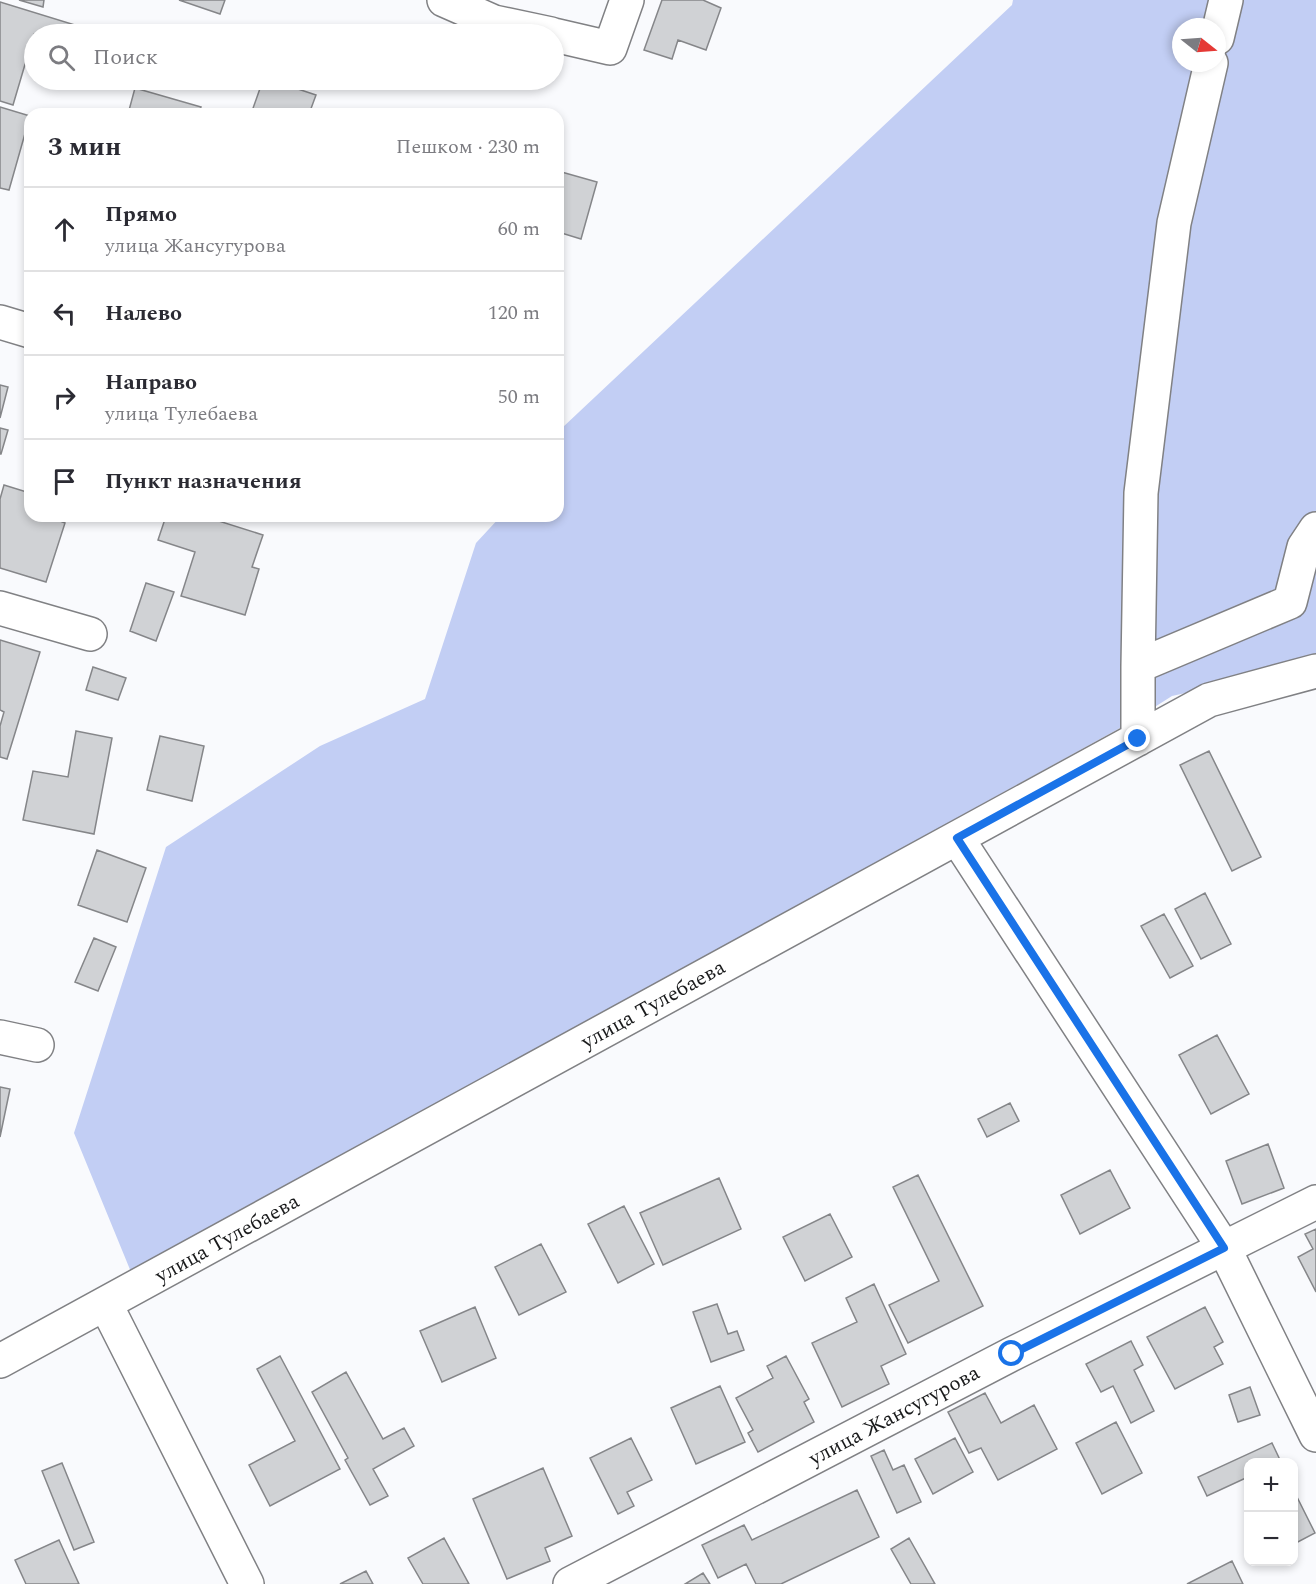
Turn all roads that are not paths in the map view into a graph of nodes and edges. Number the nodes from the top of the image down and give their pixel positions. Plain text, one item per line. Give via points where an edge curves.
1 (446, 0) edge
2 (627, 0) edge
3 (1226, 0) edge
4 (1222, 18) edge
5 (503, 24) edge
6 (564, 38) edge
7 (1209, 72) edge
8 (0, 322) edge
9 (24, 329) edge
10 (1316, 529) edge
11 (0, 608) edge
12 (90, 634) dead end
13 (1138, 666) junction
14 (1316, 671) edge
15 (1138, 739) junction
16 (957, 838) junction
17 (0, 1037) edge
18 (37, 1045) dead end
19 (1316, 1202) edge
20 (1224, 1248) junction
21 (106, 1305) junction
22 (0, 1361) edge
23 (1316, 1435) edge
24 (247, 1584) edge
25 (570, 1584) edge

1 - 5 street
2 - 6 street via 610,48
3 - 4 street
7 - 13 street via 1174,223 1157,364 1142,493
8 - 9 street
10 - 13 street via 1304,547 1290,602
11 - 12 street
13 - 15 street
14 - 15 street, улица Тулебаева via 1209,700
15 - 16 street, улица Тулебаева
16 - 20 street
16 - 21 street, улица Тулебаева
17 - 18 street
19 - 20 street, улица Жансугурова
20 - 23 street
20 - 25 street, улица Жансугурова
21 - 22 street, улица Тулебаева
21 - 24 street

